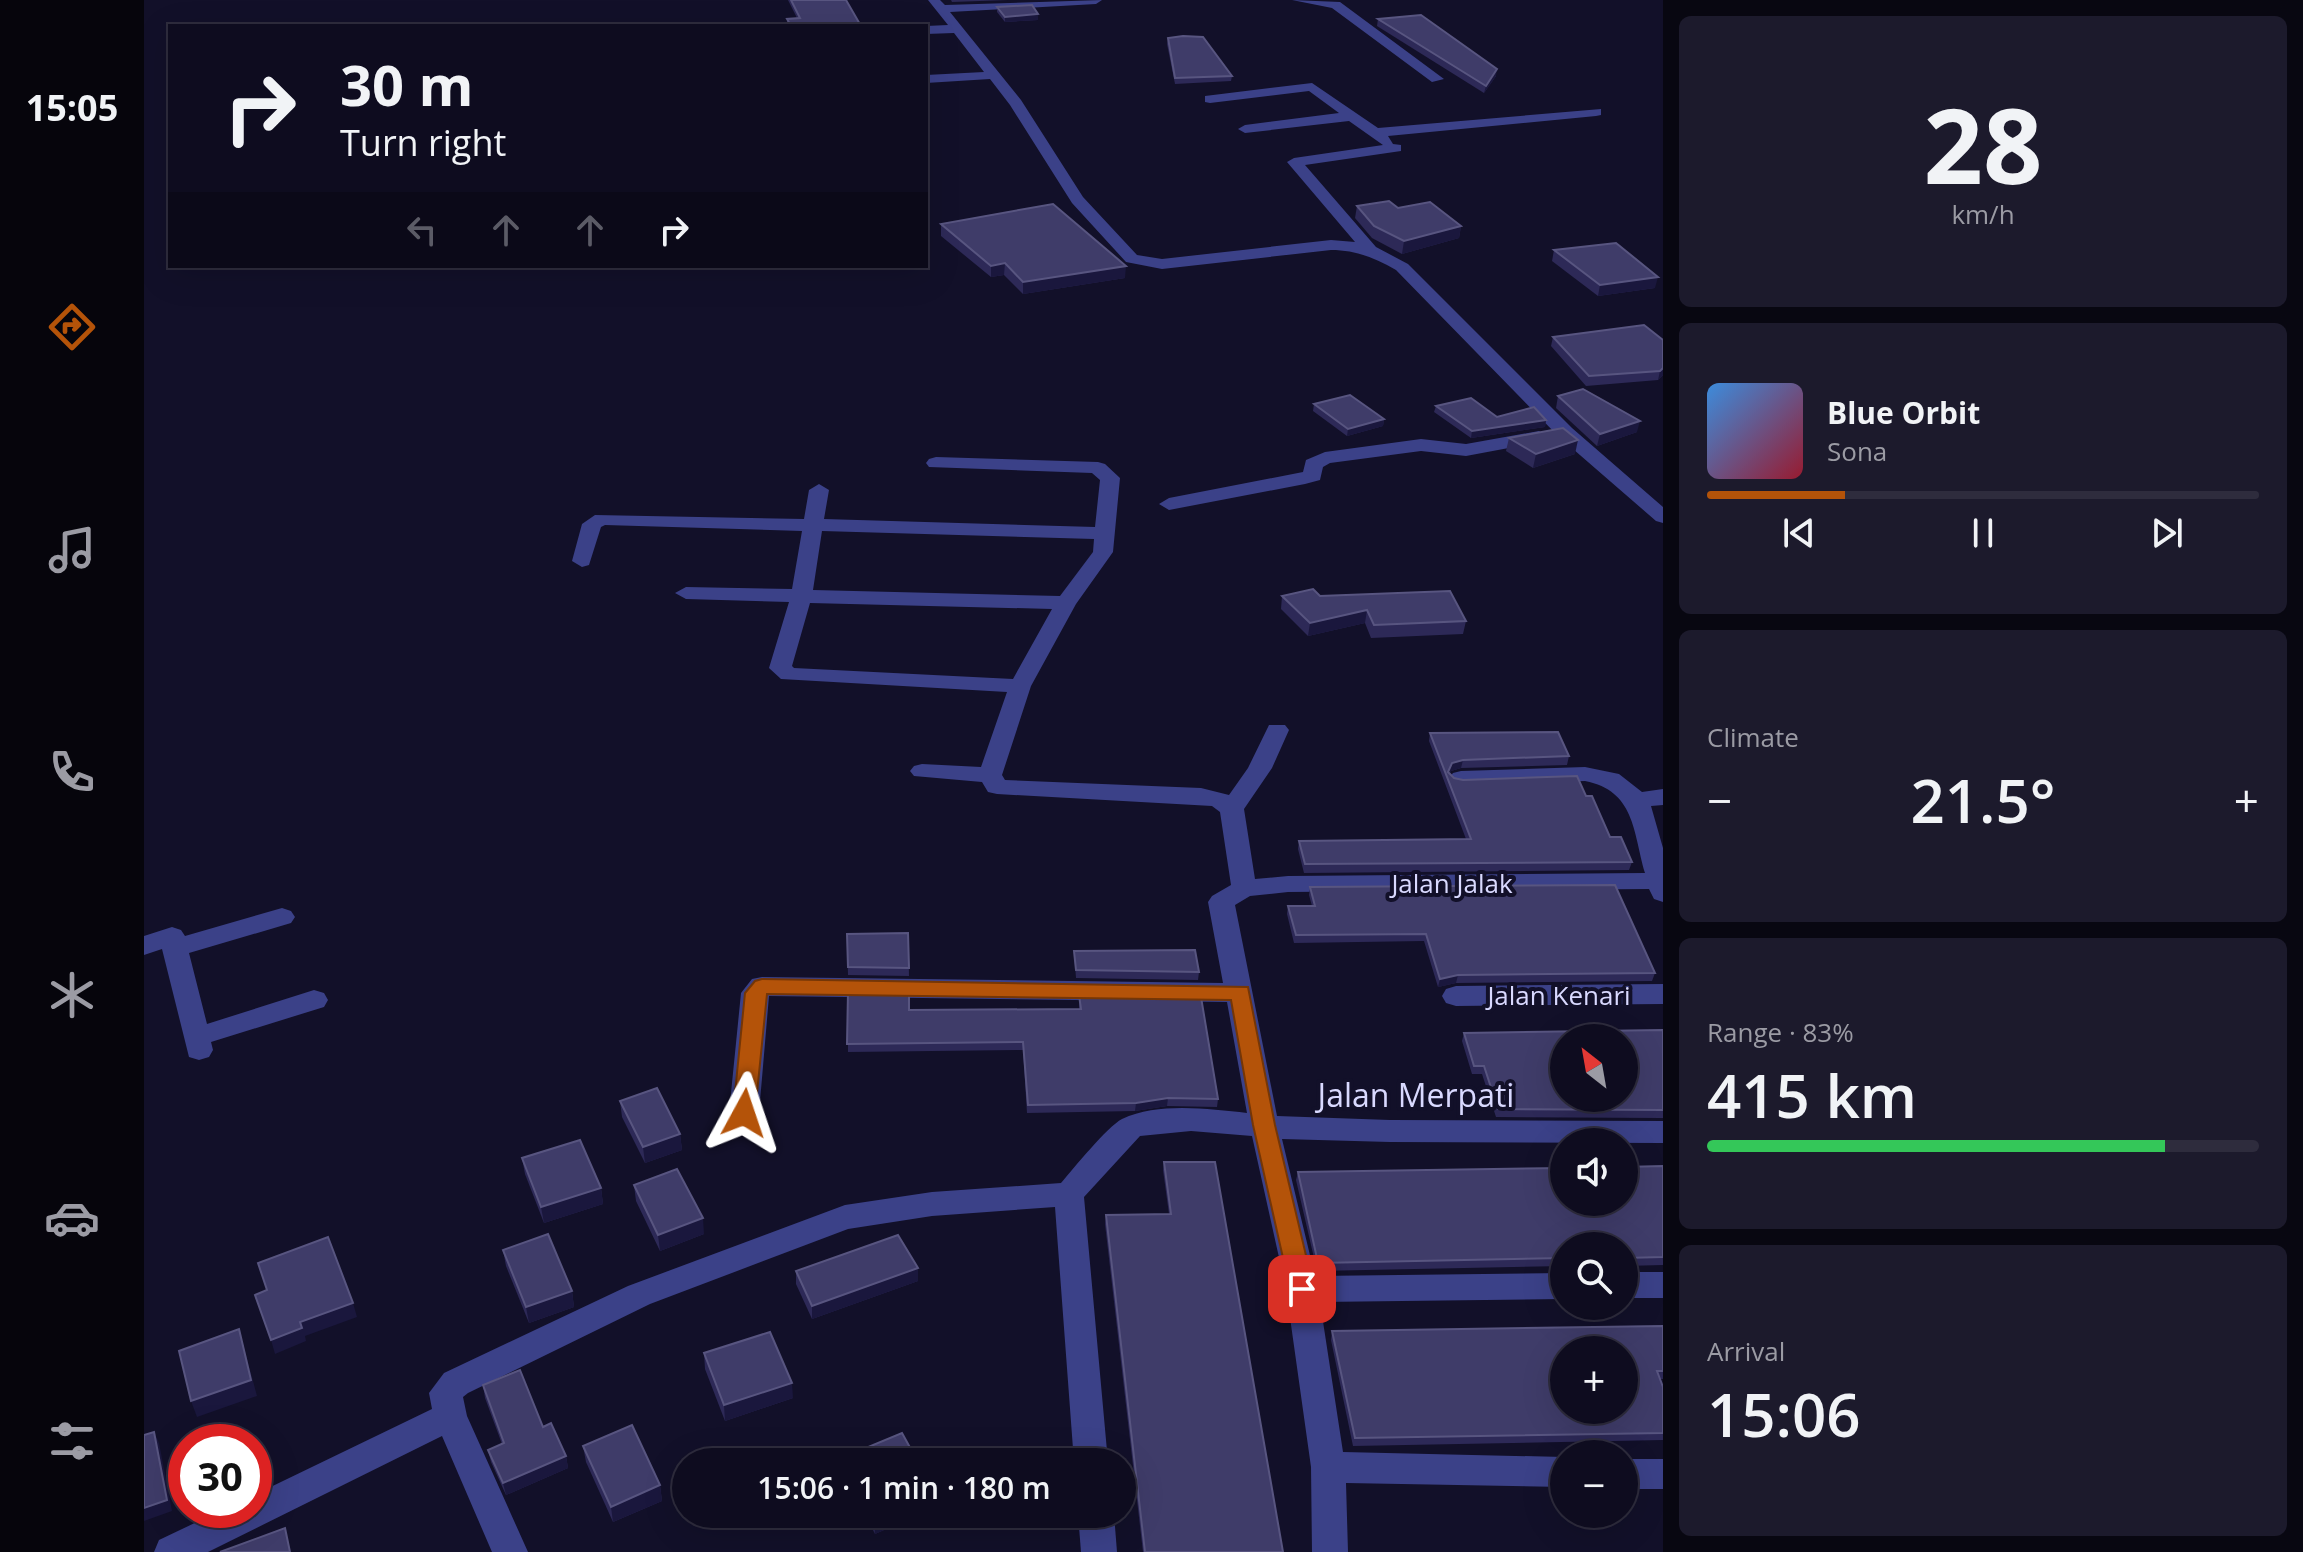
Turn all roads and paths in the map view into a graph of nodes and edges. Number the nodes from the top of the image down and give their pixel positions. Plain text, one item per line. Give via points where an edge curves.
1 (1096, 0) edge
2 (1298, 0) edge
3 (937, 4) edge
4 (956, 29) junction
5 (928, 30) edge
6 (995, 75) junction
7 (928, 79) edge
8 (1437, 79) dead end
9 (1210, 99) dead end
10 (1596, 112) dead end
11 (1351, 116) junction
12 (1245, 129) dead end
13 (1375, 133) junction
14 (1368, 248) junction
15 (1565, 432) junction
16 (936, 463) dead end
17 (819, 490) dead end
18 (1169, 504) dead end
19 (1663, 517) edge
20 (813, 524) junction
21 (1107, 533) junction
22 (582, 561) dead end
23 (686, 593) dead end
24 (801, 597) junction
25 (1066, 603) junction
26 (1020, 686) junction
27 (1277, 730) dead end
28 (922, 771) dead end
29 (990, 775) junction
30 (1461, 778) edge
31 (1663, 797) edge
32 (1637, 800) junction
33 (1232, 809) junction
34 (1662, 887) edge
35 (1244, 888) junction
36 (282, 917) dead end
37 (144, 946) edge
38 (175, 948) junction
39 (1240, 993) junction
40 (1663, 994) edge
41 (1456, 996) dead end
42 (314, 1000) dead end
43 (744, 1113) dead end
44 (1264, 1125) junction
45 (1663, 1132) edge
46 (1069, 1194) junction
47 (1638, 1285) edge
48 (1663, 1285) edge
49 (1550, 1286) edge
50 (1302, 1289) junction
51 (450, 1416) junction
52 (1090, 1448) edge
53 (1328, 1467) junction
54 (1550, 1472) edge
55 (1638, 1474) edge
56 (1663, 1474) edge
57 (1097, 1528) edge
58 (172, 1552) edge
59 (510, 1552) edge
60 (1099, 1552) edge
61 (1330, 1552) edge

1 - 3 street
2 - 8 street via 1336,5
3 - 4 street
4 - 5 street
4 - 6 street
6 - 7 street
6 - 14 street via 1077,200 1135,262 1162,264 1331,245
9 - 11 street via 1312,87
10 - 13 street
11 - 12 street
11 - 13 street
13 - 14 street via 1396,148 1294,162
14 - 15 street via 1402,267
15 - 18 street via 1466,450 1421,445 1325,458 1313,464 1313,476
15 - 19 street
16 - 21 street via 1098,468 1110,478
17 - 20 street
20 - 21 street
20 - 22 street via 602,519 592,524
20 - 24 street
21 - 25 street via 1103,552
23 - 24 street
24 - 25 street
24 - 26 street via 780,668 789,674
25 - 26 street
26 - 29 street
27 - 33 street via 1260,768
28 - 29 street
29 - 33 street via 1002,789 1201,796
30 - 32 street via 1585,774 1610,779
31 - 32 street
32 - 34 street
33 - 35 street
34 - 35 street, Jalan Jalak
35 - 39 street via 1221,902
36 - 38 street
37 - 38 street via 172,936
38 - 42 street via 197,1043
39 - 43 street via 762,986 755,993
39 - 44 street
40 - 41 street, Jalan Kenari
44 - 45 street, Jalan Merpati
44 - 46 street, Jalan Merpati via 1143,1123 1118,1139
44 - 50 street
46 - 51 street via 886,1210 811,1228 639,1295 477,1372 449,1388 445,1399
46 - 52 street
47 - 48 street
49 - 50 street
50 - 53 street
51 - 58 street
51 - 59 street
53 - 54 street
53 - 61 street
55 - 56 street
57 - 60 street

